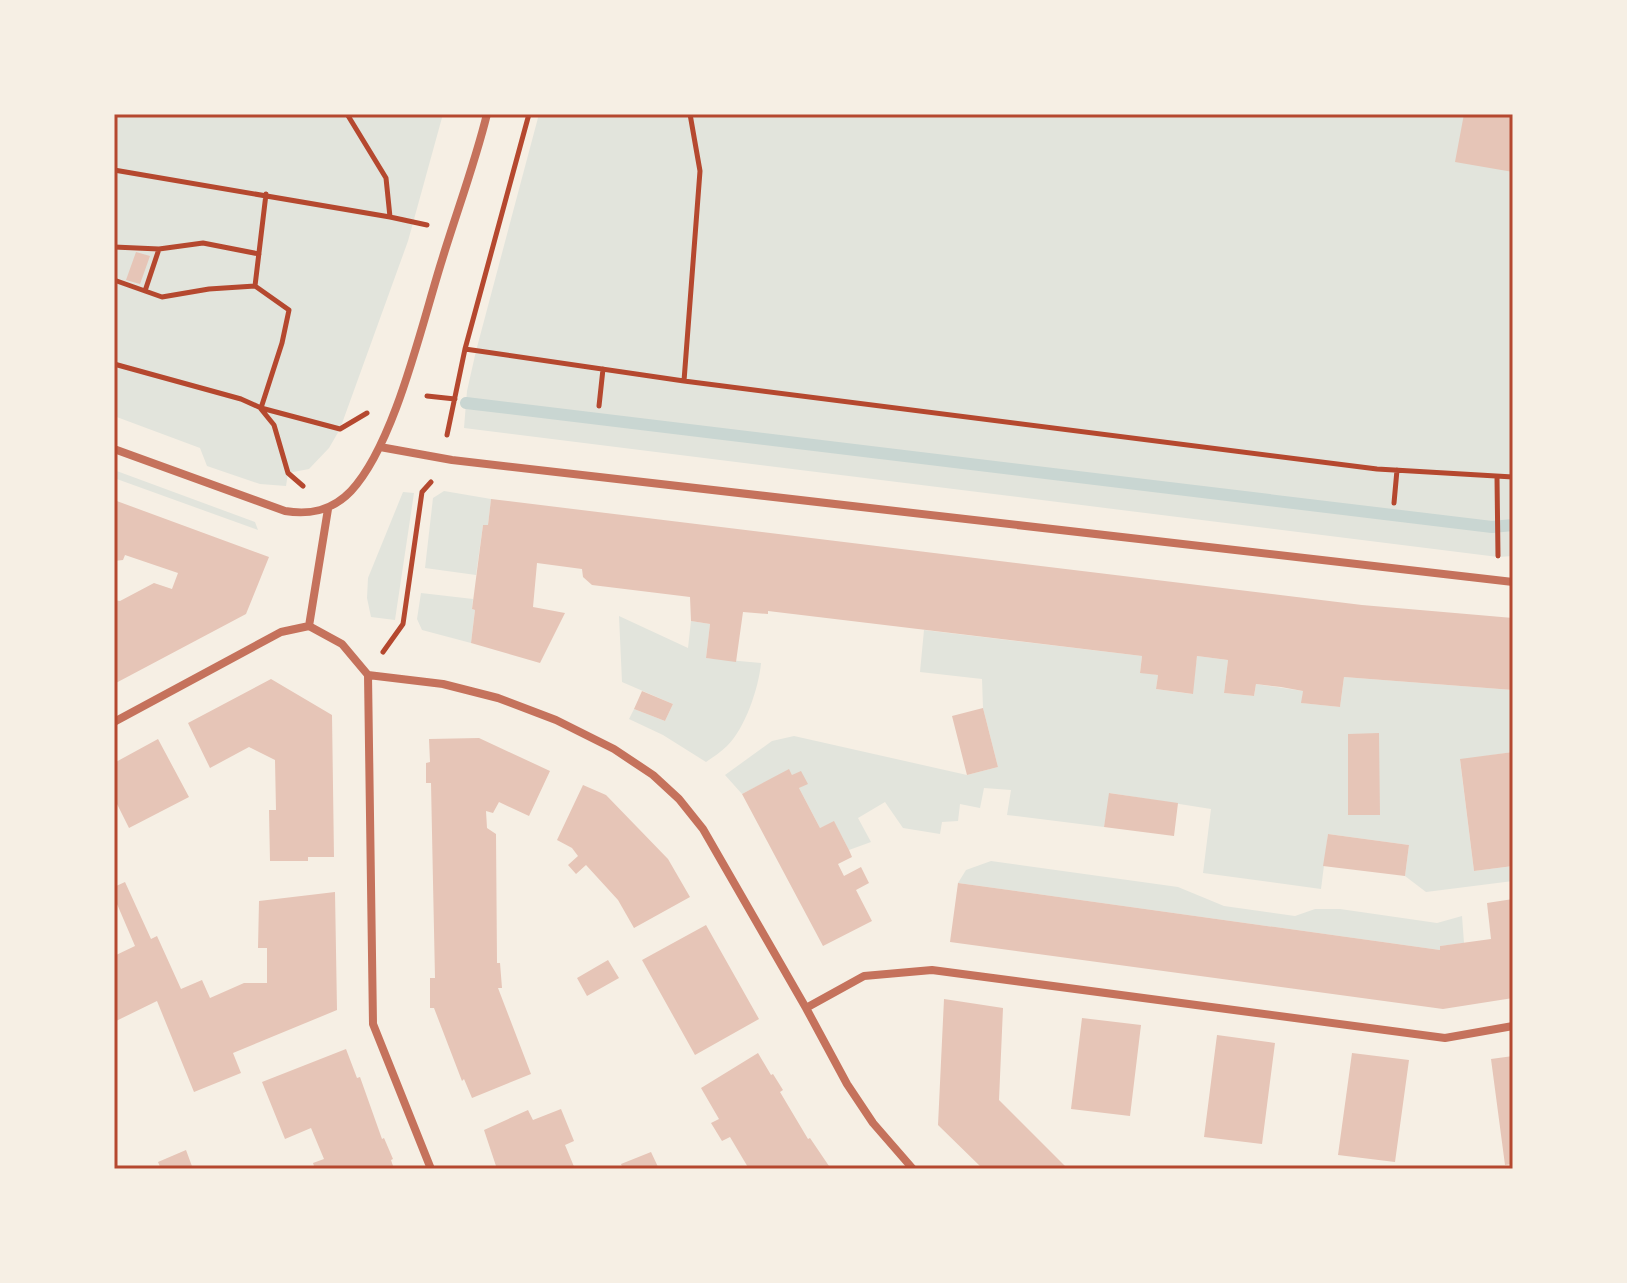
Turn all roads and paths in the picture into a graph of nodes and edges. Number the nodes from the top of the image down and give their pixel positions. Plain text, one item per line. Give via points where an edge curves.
1 (347, 114) edge
2 (487, 114) edge
3 (529, 114) edge
4 (690, 114) edge
5 (114, 170) edge
6 (266, 194) junction
7 (390, 217) junction
8 (450, 232) junction
9 (114, 247) edge
10 (159, 249) junction
11 (259, 254) junction
12 (114, 280) edge
13 (255, 286) junction
14 (145, 291) junction
15 (465, 349) junction
16 (114, 364) edge
17 (603, 369) junction
18 (684, 381) junction
19 (599, 406) dead end
20 (261, 408) junction
21 (340, 429) dead end
22 (380, 447) junction
23 (114, 449) edge
24 (442, 458) junction
25 (1397, 470) junction
26 (1497, 477) junction
27 (1513, 477) edge
28 (1394, 503) dead end
29 (328, 509) junction
30 (1498, 557) dead end
31 (1513, 582) edge
32 (309, 626) junction
33 (368, 675) junction
34 (114, 722) edge
35 (806, 1008) junction
36 (1513, 1026) edge
37 (431, 1169) edge
38 (913, 1169) edge

1 - 7 path via 386,178
2 - 8 street
3 - 15 path
4 - 18 path via 700,171
5 - 6 path
6 - 7 path
6 - 11 path
7 - 8 path
8 - 22 street
9 - 10 path
10 - 11 path via 203,243
10 - 14 path
11 - 13 path
12 - 14 path
13 - 14 path via 162,297
13 - 20 path via 289,310
15 - 17 path
15 - 24 path
16 - 20 path
17 - 18 path
17 - 19 path
18 - 25 path
20 - 21 path
20 - 29 path via 274,425 288,473
22 - 24 street
22 - 29 street via 350,492
23 - 29 street via 285,511
24 - 31 street
24 - 33 path via 435,478 422,492 403,624
25 - 26 path
25 - 28 path
26 - 27 path
26 - 30 path
29 - 32 street
32 - 33 street via 342,644
32 - 34 street via 281,632
33 - 35 street via 443,684 498,698 556,720 653,775 703,829
33 - 37 street via 373,1024
35 - 36 street via 864,976 932,970 1445,1038
35 - 38 street via 847,1084

